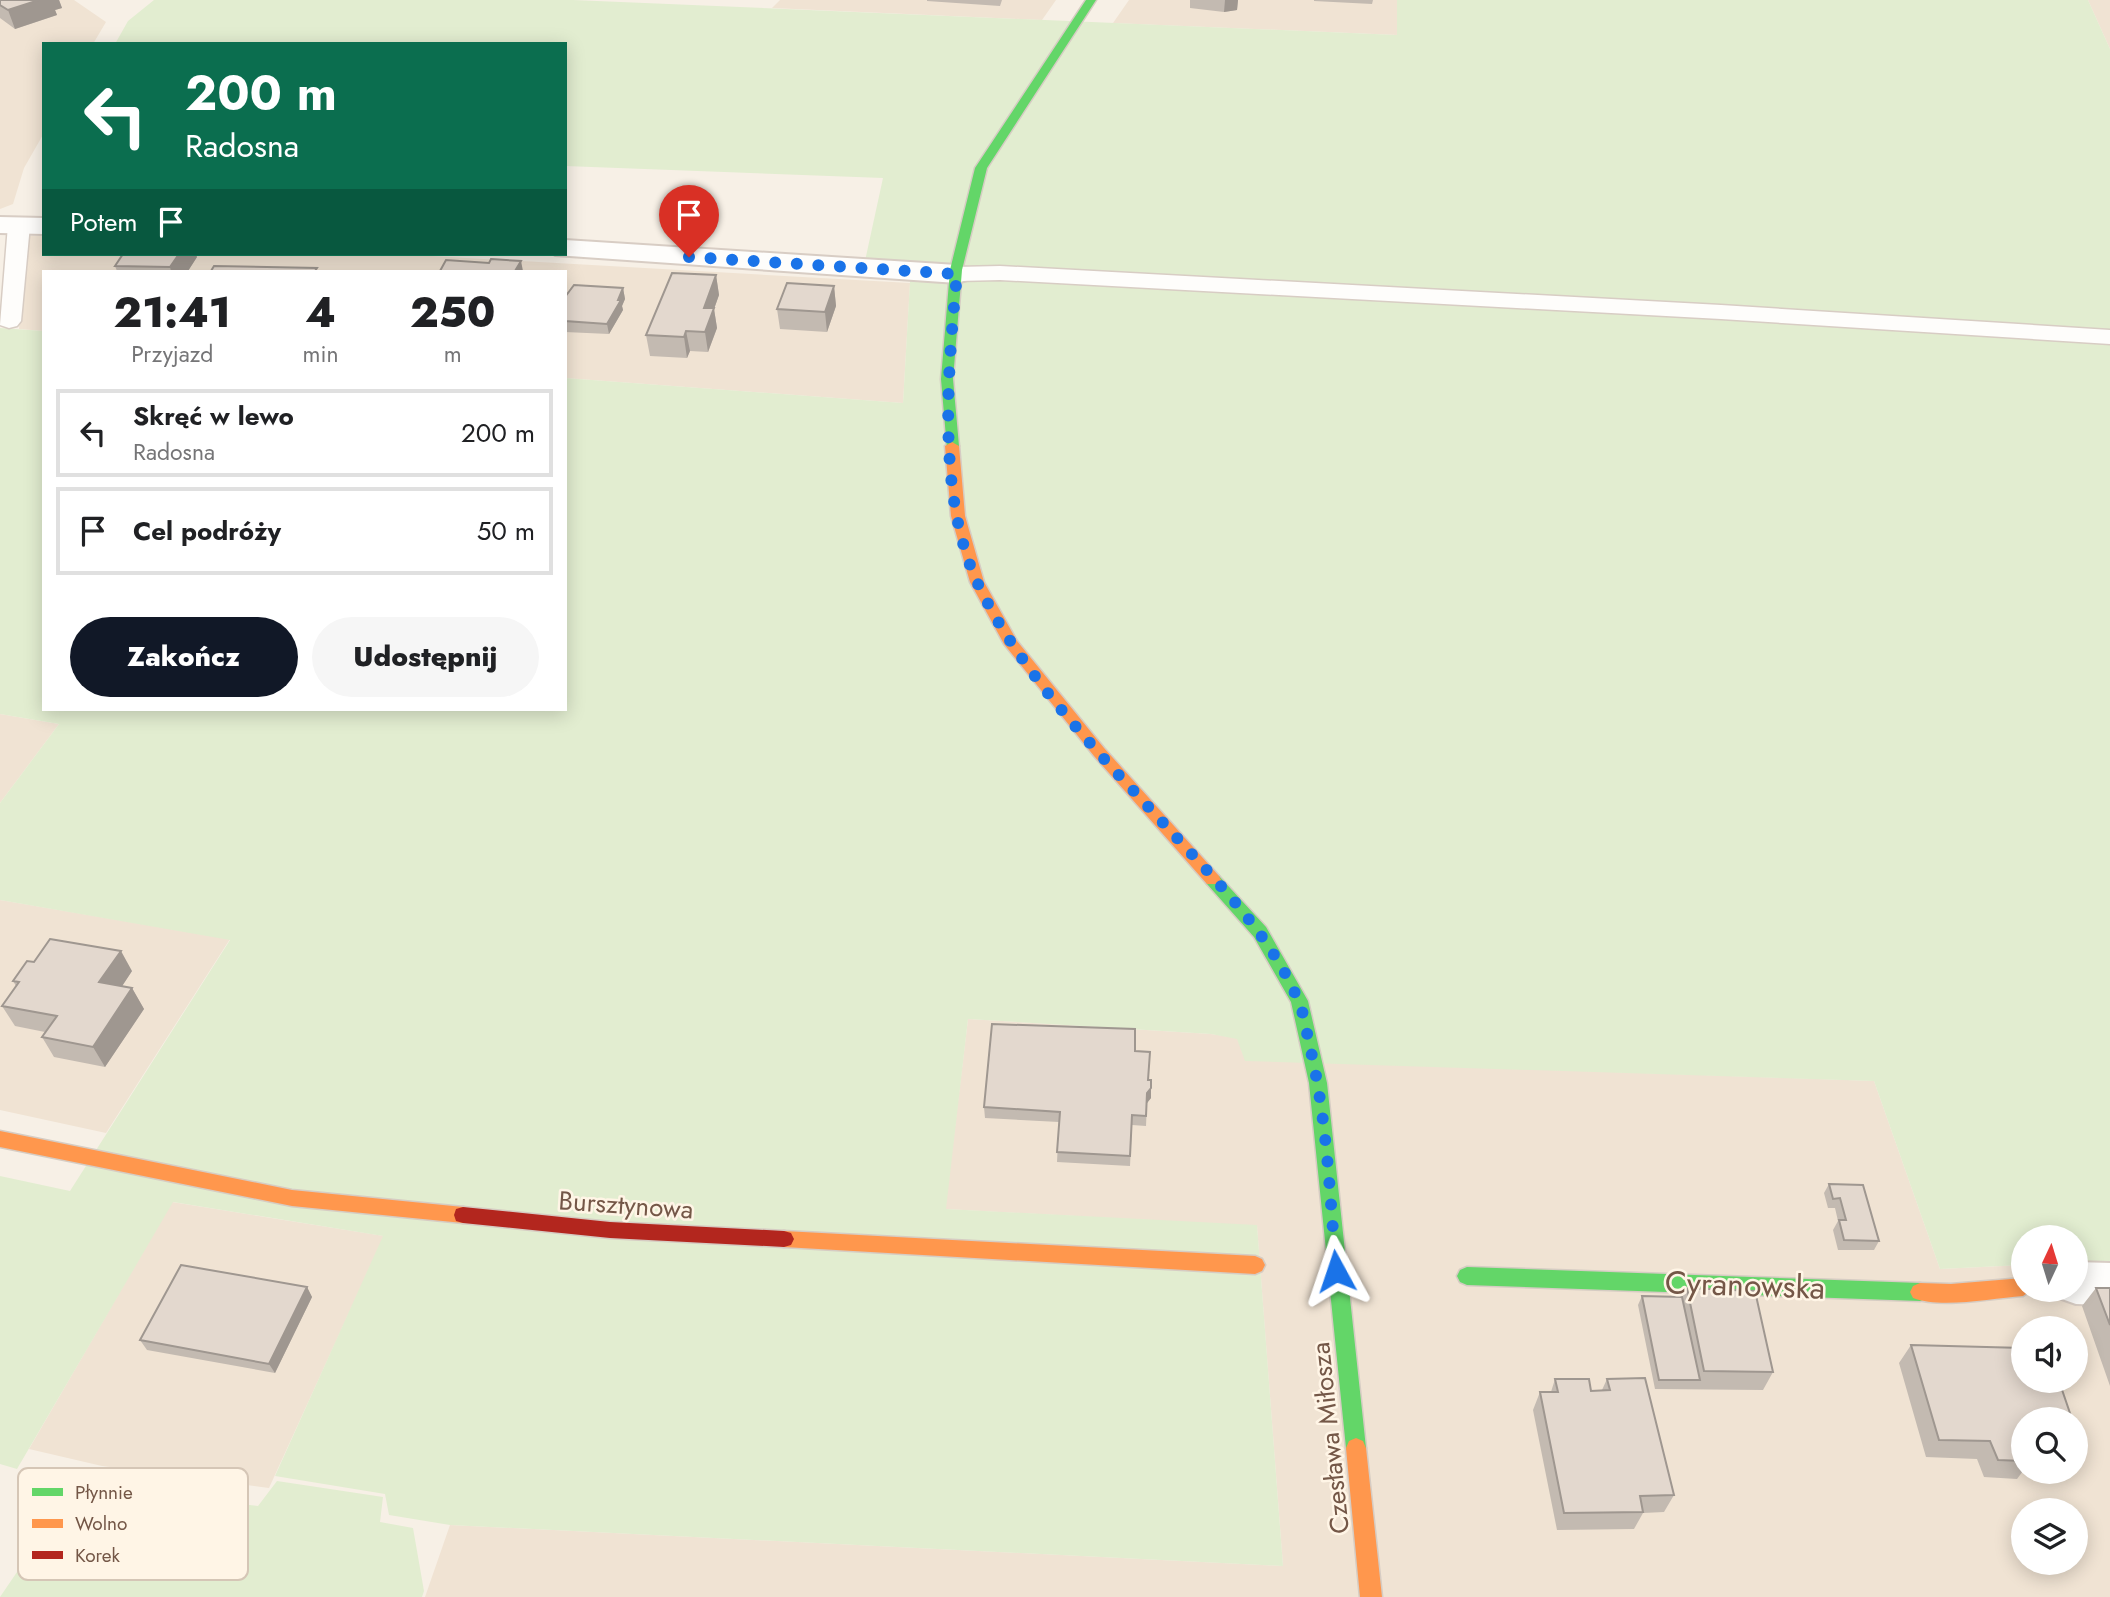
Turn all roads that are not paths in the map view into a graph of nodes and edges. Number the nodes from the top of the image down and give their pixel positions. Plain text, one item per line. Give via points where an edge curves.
1 (1091, 0) edge
2 (21, 225) edge
3 (567, 249) edge
4 (957, 274) junction
5 (9, 321) dead end
6 (2110, 337) edge
7 (0, 1139) edge
8 (1255, 1265) dead end
9 (1467, 1276) dead end
10 (2088, 1283) edge
11 (2110, 1284) edge
12 (2011, 1288) edge
13 (1371, 1597) edge

1 - 4 street, Czesława Miłosza via 981,168
2 - 5 lane
3 - 4 street
4 - 6 lane via 1721,312
4 - 13 street, Czesława Miłosza via 947,379 952,473 958,516 977,582 1011,644 1099,752 1261,932 1299,1001 1318,1083
7 - 8 street, Bursztynowa via 320,1201 610,1230
9 - 12 street, Cyranowska via 1951,1293
10 - 11 street

